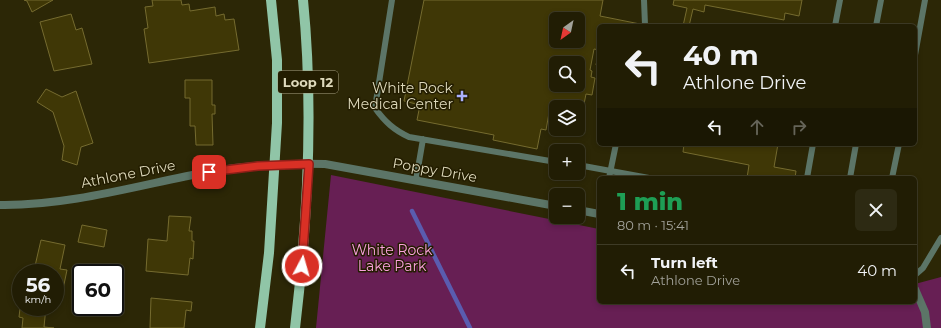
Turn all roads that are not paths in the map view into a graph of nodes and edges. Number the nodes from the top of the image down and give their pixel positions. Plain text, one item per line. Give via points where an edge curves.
1 (271, 0) edge
2 (303, 0) edge
3 (392, 0) edge
4 (644, 0) edge
5 (840, 0) edge
6 (881, 0) edge
7 (925, 0) edge
8 (645, 24) edge
9 (835, 24) edge
10 (876, 24) edge
11 (917, 44) edge
12 (424, 139) junction
13 (616, 146) edge
14 (814, 146) edge
15 (856, 146) edge
16 (899, 146) edge
17 (549, 161) edge
18 (309, 164) junction
19 (274, 165) junction
20 (585, 167) edge
21 (610, 171) junction
22 (609, 176) edge
23 (638, 176) edge
24 (807, 176) edge
25 (850, 176) edge
26 (892, 176) edge
27 (416, 180) junction
28 (0, 205) edge
29 (549, 205) edge
30 (585, 211) edge
31 (597, 214) edge
32 (941, 238) edge
33 (917, 273) edge
34 (917, 294) edge
35 (260, 328) edge
36 (295, 328) edge
37 (927, 328) edge

1 - 19 main road, Loop 12 via 277,60 278,123
2 - 18 main road, Loop 12 via 308,80
3 - 12 lane via 375,108 384,121 395,130 409,137
4 - 8 lane
5 - 9 lane
6 - 10 lane
7 - 11 lane
12 - 17 lane
12 - 27 lane
13 - 21 lane
14 - 24 lane
15 - 25 lane
16 - 26 lane
18 - 19 street, Athlone Drive
18 - 27 street, Poppy Drive via 325,164
18 - 36 main road, Loop 12 via 304,251
19 - 28 street, Athlone Drive via 209,172 31,206
19 - 35 main road, Loop 12 via 269,253
20 - 21 lane
21 - 22 lane
21 - 23 lane
27 - 29 street, Poppy Drive
30 - 31 street
32 - 33 lane via 924,268
34 - 37 street via 925,312

